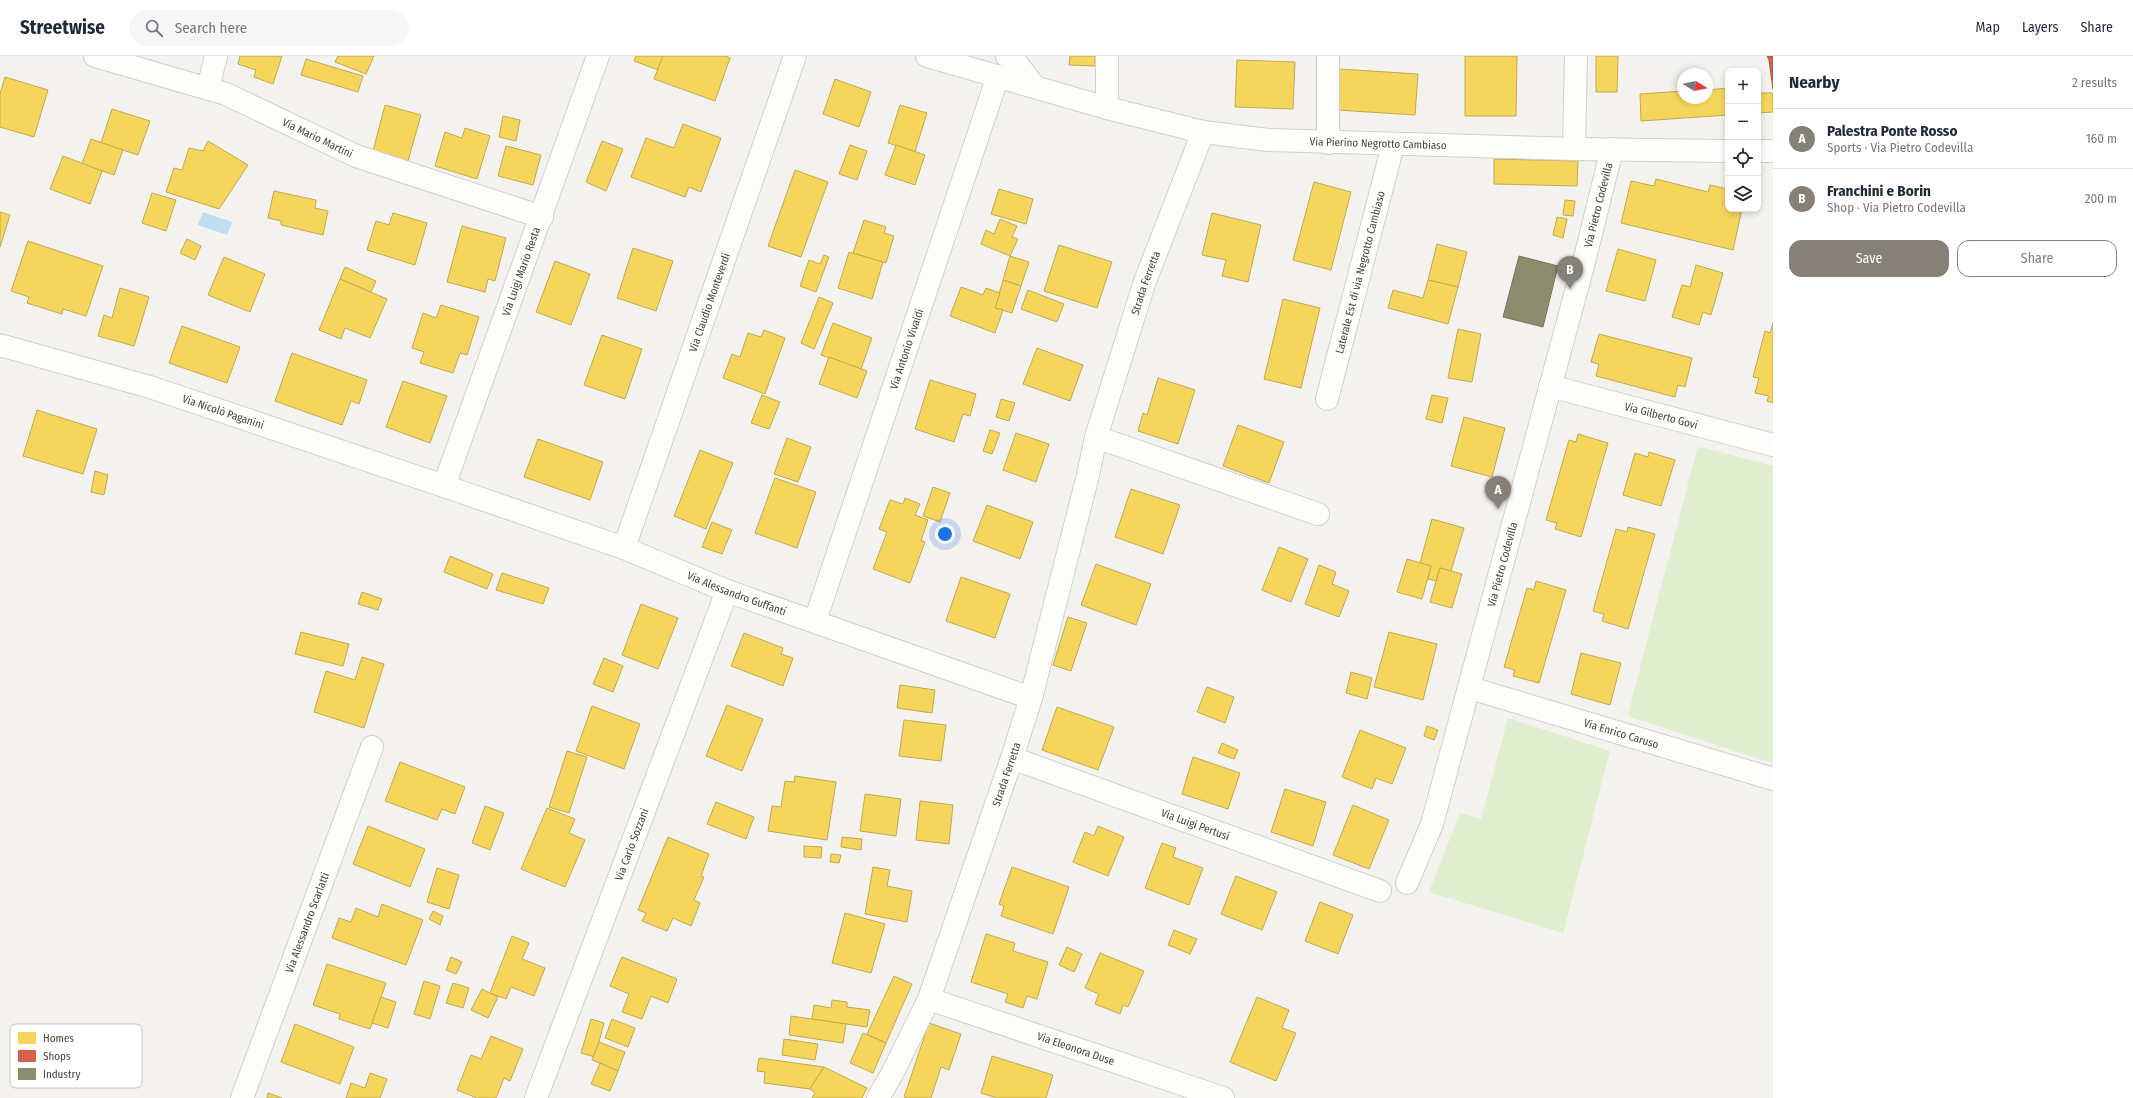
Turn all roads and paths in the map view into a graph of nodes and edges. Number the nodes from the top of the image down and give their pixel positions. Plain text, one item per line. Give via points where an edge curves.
1 (95, 56) edge
2 (216, 56) edge
3 (598, 56) edge
4 (795, 56) edge
5 (1007, 56) edge
6 (1107, 56) edge
7 (1328, 56) edge
8 (1576, 56) edge
9 (926, 57) edge
10 (998, 76) junction
11 (1034, 86) junction
12 (208, 88) junction
13 (1106, 108) junction
14 (1202, 132) junction
15 (1328, 143) junction
16 (1393, 145) junction
17 (1574, 149) junction
18 (1612, 149) junction
19 (1725, 151) edge
20 (1761, 151) edge
21 (1773, 151) edge
22 (542, 217) junction
23 (0, 345) edge
24 (1550, 386) junction
25 (1327, 399) dead end
26 (1096, 437) junction
27 (1773, 445) edge
28 (444, 486) junction
29 (1318, 514) dead end
30 (624, 548) junction
31 (727, 591) junction
32 (816, 621) junction
33 (1470, 688) junction
34 (1031, 698) junction
35 (372, 747) dead end
36 (1012, 758) junction
37 (1773, 779) edge
38 (1407, 883) dead end
39 (1380, 891) dead end
40 (929, 999) junction
41 (892, 1074) junction
42 (242, 1098) edge
43 (536, 1098) edge
44 (878, 1098) edge
45 (888, 1098) edge
46 (1223, 1098) edge

1 - 12 street, Via Mario Martini
2 - 12 street
3 - 22 street, Via Luigi Mario Resta
4 - 30 street, Via Claudio Monteverdi
5 - 11 street via 1015,61
6 - 13 street
7 - 15 street
8 - 17 street
9 - 10 street, Via Pierino Negrotto Cambiaso
10 - 11 street, Via Pierino Negrotto Cambiaso
10 - 32 street, Via Antonio Vivaldi
11 - 13 street, Via Pierino Negrotto Cambiaso
12 - 22 street, Via Mario Martini via 226,94 356,156
13 - 14 street, Via Pierino Negrotto Cambiaso
14 - 15 street, Via Pierino Negrotto Cambiaso via 1268,140
14 - 26 street, Strada Ferretta via 1144,284
15 - 16 street, Via Pierino Negrotto Cambiaso
16 - 17 street, Via Pierino Negrotto Cambiaso
16 - 25 street, Laterale Est di via Negrotto Cambiaso
17 - 18 street, Via Pierino Negrotto Cambiaso
18 - 19 street, Via Pierino Negrotto Cambiaso
18 - 24 street, Via Pietro Codevilla
20 - 21 street
22 - 28 street, Via Luigi Mario Resta
23 - 28 street, Via Nicolò Paganini via 150,387
24 - 27 street, Via Gilberto Govi
24 - 33 street, Via Pietro Codevilla
26 - 29 street
26 - 34 street, Strada Ferretta
28 - 30 street, Via Alessandro Guffanti
30 - 31 street, Via Alessandro Guffanti
31 - 32 street, Via Alessandro Guffanti
31 - 43 street, Via Carlo Sozzani
32 - 34 street, Via Alessandro Guffanti
33 - 37 street, Via Enrico Caruso
33 - 38 street, Via Pietro Codevilla via 1432,824
34 - 36 street, Strada Ferretta
35 - 42 street, Via Alessandro Scarlatti
36 - 39 street, Via Luigi Pertusi
36 - 40 street, Strada Ferretta
40 - 41 street, Strada Ferretta
40 - 46 street, Via Eleonora Duse
41 - 44 street, Strada Ferretta
41 - 45 street

